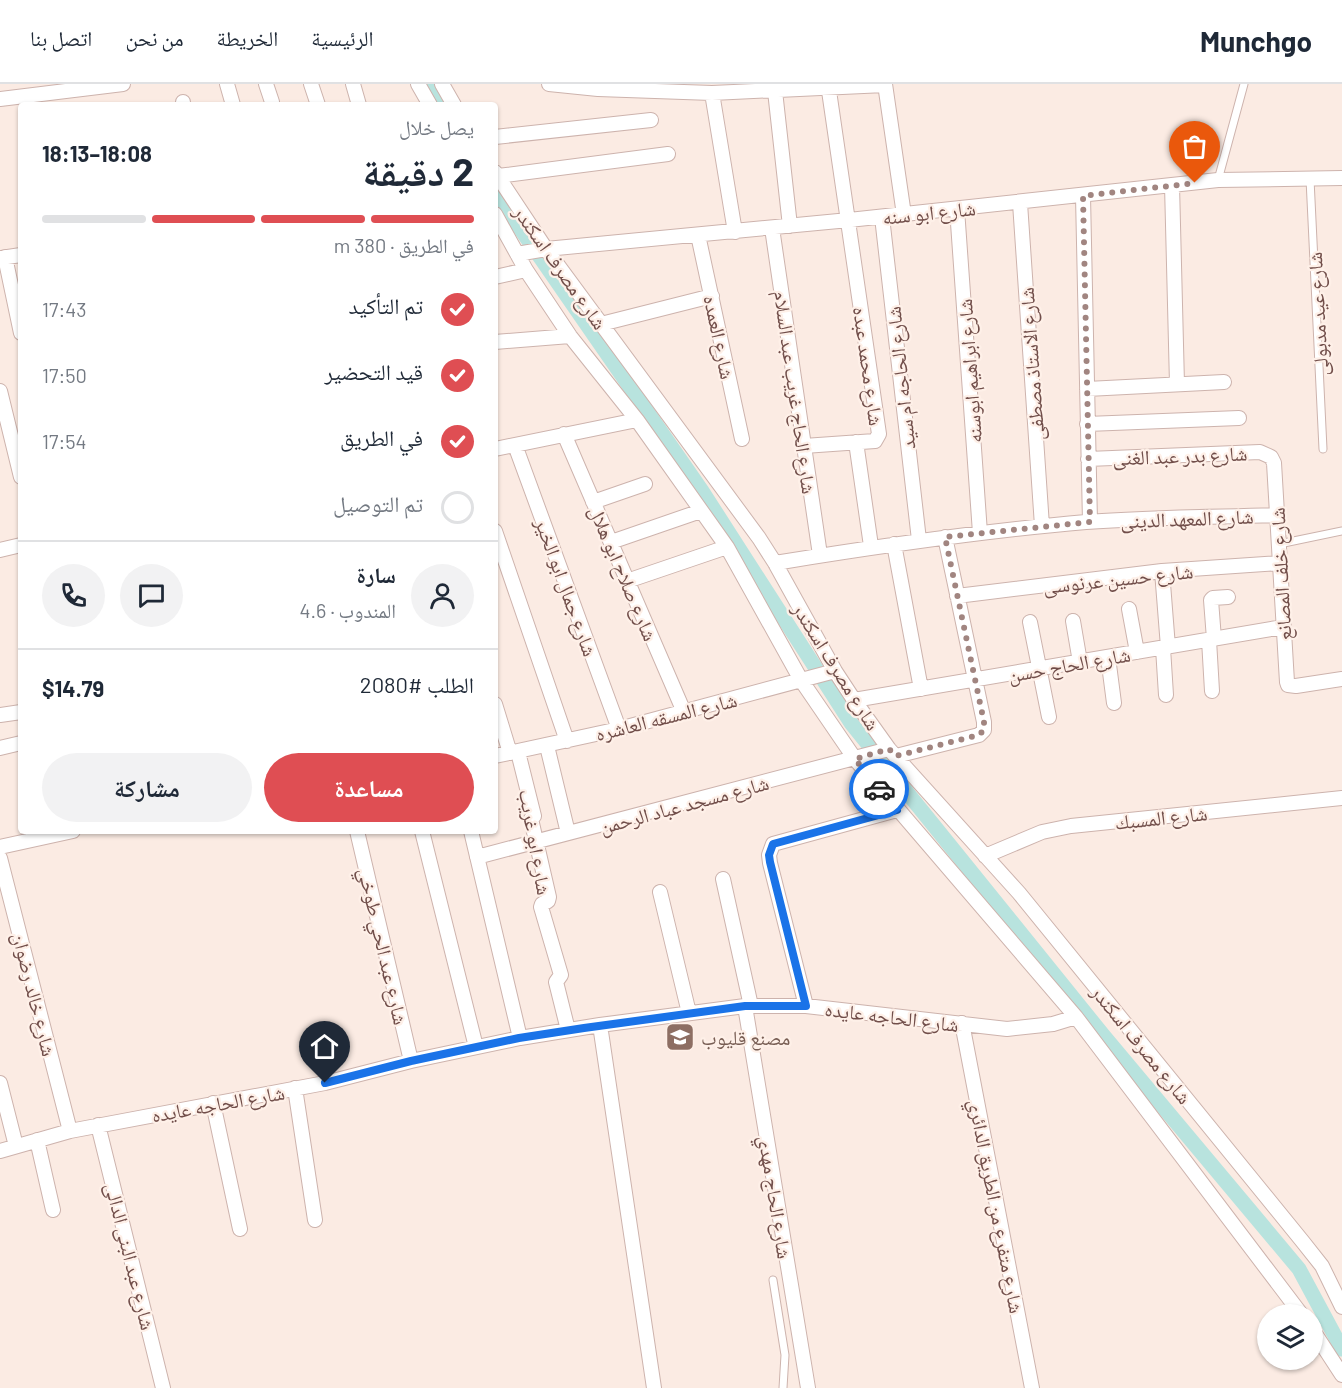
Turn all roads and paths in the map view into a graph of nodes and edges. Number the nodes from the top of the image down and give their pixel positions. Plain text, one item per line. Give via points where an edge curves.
1 (4, 84) edge
2 (123, 84) edge
3 (227, 84) edge
4 (266, 84) edge
5 (311, 84) edge
6 (352, 84) edge
7 (418, 84) edge
8 (442, 84) edge
9 (549, 84) edge
10 (1244, 84) edge
11 (104, 85) edge
12 (885, 85) edge
13 (598, 86) edge
14 (828, 86) edge
15 (766, 89) edge
16 (712, 93) junction
17 (56, 95) edge
18 (3, 99) edge
19 (232, 102) edge
20 (272, 102) dead end
21 (317, 102) edge
22 (358, 102) edge
23 (428, 102) edge
24 (452, 102) edge
25 (651, 120) dead end
26 (498, 136) edge
27 (668, 154) dead end
28 (498, 174) edge
29 (498, 177) edge
30 (1342, 178) edge
31 (1310, 179) junction
32 (1218, 180) junction
33 (1172, 185) junction
34 (1083, 196) junction
35 (1020, 203) junction
36 (518, 204) junction
37 (957, 209) junction
38 (498, 211) edge
39 (904, 214) junction
40 (882, 217) junction
41 (498, 218) edge
42 (849, 220) junction
43 (790, 226) junction
44 (772, 228) junction
45 (735, 232) junction
46 (698, 235) junction
47 (546, 249) junction
48 (517, 254) junction
49 (18, 255) edge
50 (3, 257) edge
51 (526, 270) junction
52 (498, 276) edge
53 (712, 296) junction
54 (18, 320) edge
55 (601, 324) junction
56 (570, 336) junction
57 (498, 342) edge
58 (1224, 382) dead end
59 (1177, 384) junction
60 (1087, 389) junction
61 (0, 391) edge
62 (1239, 418) dead end
63 (638, 420) junction
64 (1087, 424) junction
65 (564, 434) junction
66 (16, 435) edge
67 (742, 439) dead end
68 (856, 442) junction
69 (515, 445) junction
70 (804, 446) junction
71 (498, 448) edge
72 (1323, 449) dead end
73 (18, 452) edge
74 (1271, 457) joint
75 (1088, 459) junction
76 (645, 484) dead end
77 (593, 502) junction
78 (701, 511) junction
79 (1277, 515) junction
80 (1090, 522) junction
81 (1042, 526) junction
82 (1342, 531) edge
83 (980, 532) junction
84 (945, 537) junction
85 (498, 540) edge
86 (918, 540) junction
87 (610, 542) junction
88 (894, 544) junction
89 (1279, 544) junction
90 (18, 546) edge
91 (871, 546) junction
92 (727, 547) junction
93 (0, 550) edge
94 (820, 555) junction
95 (775, 562) junction
96 (1280, 563) junction
97 (1162, 571) junction
98 (627, 581) junction
99 (957, 596) junction
100 (1227, 597) dead end
101 (1129, 609) dead end
102 (1073, 621) dead end
103 (1030, 622) dead end
104 (1283, 627) junction
105 (1211, 639) junction
106 (1165, 647) junction
107 (1137, 652) junction
108 (1107, 657) junction
109 (1080, 662) junction
110 (1038, 669) junction
111 (836, 670) junction
112 (1342, 679) edge
113 (975, 680) junction
114 (801, 681) junction
115 (921, 689) junction
116 (1212, 691) dead end
117 (1166, 695) dead end
118 (854, 700) junction
119 (1114, 703) dead end
120 (18, 712) edge
121 (498, 712) edge
122 (684, 712) junction
123 (0, 715) edge
124 (1049, 717) dead end
125 (619, 729) junction
126 (567, 741) junction
127 (18, 744) edge
128 (547, 746) junction
129 (0, 748) edge
130 (514, 752) junction
131 (893, 752) junction
132 (498, 755) edge
133 (855, 759) junction
134 (1342, 798) edge
135 (897, 810) junction
136 (568, 833) junction
137 (358, 834) edge
138 (423, 834) edge
139 (472, 834) edge
140 (34, 835) edge
141 (536, 842) junction
142 (0, 847) edge
143 (985, 856) junction
144 (477, 857) junction
145 (0, 858) edge
146 (723, 879) dead end
147 (660, 892) dead end
148 (748, 1006) junction
149 (806, 1006) junction
150 (689, 1013) junction
151 (1077, 1017) junction
152 (962, 1023) junction
153 (600, 1025) junction
154 (568, 1030) junction
155 (519, 1038) junction
156 (476, 1047) junction
157 (411, 1061) junction
158 (0, 1083) edge
159 (295, 1088) junction
160 (213, 1103) junction
161 (98, 1125) junction
162 (70, 1131) junction
163 (37, 1140) junction
164 (16, 1146) junction
165 (0, 1151) edge
166 (53, 1210) dead end
167 (315, 1220) dead end
168 (240, 1229) dead end
169 (773, 1280) dead end
170 (1293, 1304) edge
171 (1342, 1307) edge
172 (1323, 1346) edge
173 (1342, 1375) edge
174 (163, 1388) edge
175 (654, 1388) edge
176 (783, 1388) edge
177 (808, 1388) edge
178 (1032, 1388) edge

1 - 18 street
2 - 11 street
3 - 19 street
4 - 20 street
5 - 21 street
6 - 22 street
7 - 23 street
8 - 24 street
9 - 13 street
10 - 32 lane
11 - 17 street
12 - 14 street
12 - 39 street
13 - 16 street
14 - 15 street
14 - 42 street
15 - 16 street
15 - 43 street
16 - 45 street
17 - 18 street
25 - 26 street
27 - 28 street
29 - 36 street, شارع مصرف اسكندر
30 - 31 street, شارع ابو سنه
31 - 32 street, شارع ابو سنه
31 - 72 lane, شارع عيد مدبولى
32 - 33 street, شارع ابو سنه
33 - 34 street, شارع ابو سنه
33 - 59 street
34 - 35 street, شارع ابو سنه
34 - 60 street
35 - 37 street, شارع ابو سنه
35 - 81 street, شارع الاستاذ مصطفى
36 - 38 street
36 - 47 street, شارع مصرف اسكندر
37 - 39 street, شارع ابو سنه
37 - 83 street, شارع ابراهيم ابوسنه
39 - 40 street, شارع ابو سنه
40 - 42 street, شارع ابو سنه
40 - 86 street, شارع الحاجه ام سيد
41 - 48 street, شارع مصرف اسكندر
42 - 43 street, شارع ابو سنه
42 - 68 street, شارع محمد عبده via 879,434 875,441
43 - 44 street, شارع ابو سنه
44 - 45 street, شارع ابو سنه
44 - 70 street, شارع الحاج غريب عبد السلام
45 - 46 street, شارع ابو سنه
46 - 47 street, شارع ابو سنه
46 - 53 street, شارع العمده
47 - 48 street, شارع ابو سنه
47 - 55 street, شارع مصرف اسكندر
48 - 51 street, شارع مصرف اسكندر
49 - 50 street
50 - 54 street
51 - 52 street
51 - 56 street, شارع مصرف اسكندر
53 - 55 street
53 - 67 street, شارع العمده
55 - 95 street, شارع مصرف اسكندر
56 - 57 street
56 - 63 street, شارع مصرف اسكندر
58 - 59 street
59 - 60 street
60 - 64 street
61 - 66 street
62 - 64 street
63 - 65 street
63 - 78 street, شارع مصرف اسكندر
64 - 75 street
65 - 69 street
65 - 77 street, شارع صلاح ابو هلال
66 - 73 street
68 - 70 street, شارع محمد عبده
68 - 91 street
69 - 71 street
69 - 125 street, شارع جمال ابو الخير
70 - 94 street, شارع الحاج غريب عبد السلام
74 - 75 street, شارع بدر عبد الغنى via 1260,452
74 - 79 street, شارع خلف المصانع
75 - 80 street
76 - 77 street
77 - 87 street, شارع صلاح ابو هلال
78 - 87 street
78 - 92 street, شارع مصرف اسكندر
79 - 80 street, شارع المعهد الدينى
79 - 89 street, شارع خلف المصانع
80 - 81 street, شارع المعهد الدينى
81 - 83 street, شارع المعهد الدينى
82 - 89 lane
83 - 84 street, شارع المعهد الدينى
84 - 86 street, شارع المعهد الدينى
84 - 99 street
85 - 126 street
86 - 88 street, شارع المعهد الدينى
87 - 98 street, شارع صلاح ابو هلال
88 - 91 street, شارع المعهد الدينى
88 - 115 street
89 - 96 street, شارع خلف المصانع
90 - 93 street
91 - 94 street, شارع المعهد الدينى
92 - 98 street
92 - 114 street, شارع مصرف اسكندر
94 - 95 street, شارع المعهد الدينى
95 - 111 street, شارع مصرف اسكندر
96 - 97 street, شارع حسين عرنوسى
96 - 104 street, شارع خلف المصانع
97 - 99 street, شارع حسين عرنوسى
97 - 106 street
98 - 122 street, شارع صلاح ابو هلال
99 - 113 street
100 - 105 street via 1211,600
101 - 107 street
102 - 109 street
103 - 110 street
104 - 105 street, شارع الحاج حسن
104 - 112 street, شارع خلف المصانع via 1288,684
105 - 106 street, شارع الحاج حسن
105 - 116 street
106 - 107 street, شارع الحاج حسن
106 - 117 street
107 - 108 street, شارع الحاج حسن
108 - 109 street, شارع الحاج حسن
108 - 119 street
109 - 110 street, شارع الحاج حسن
110 - 113 street, شارع الحاج حسن
110 - 124 street
111 - 114 street, شارع المسقه العاشره
111 - 118 street, شارع مصرف اسكندر
113 - 115 street, شارع الحاج حسن
113 - 131 street, شارع مسجد عباد الرحمن via 985,726 982,733
114 - 122 street, شارع المسقه العاشره
114 - 133 street, شارع مصرف اسكندر
115 - 118 street, شارع الحاج حسن
118 - 131 street, شارع مصرف اسكندر
120 - 123 street
121 - 130 street, شارع ابو غريب
122 - 125 street, شارع المسقه العاشره
125 - 126 street, شارع المسقه العاشره
126 - 128 street, شارع المسقه العاشره
127 - 129 street
128 - 130 street, شارع المسقه العاشره
128 - 136 street
130 - 132 street, شارع المسقه العاشره
130 - 141 street, شارع ابو غريب via 534,816 531,819
131 - 133 street, شارع مسجد عباد الرحمن
131 - 143 street, شارع مصرف اسكندر
133 - 135 street, شارع مصرف اسكندر
133 - 136 street, شارع مسجد عباد الرحمن
134 - 143 street, شارع المسبك via 1071,826 1042,832
135 - 149 street via 773,844 770,849
135 - 151 street, شارع مصرف اسكندر
136 - 141 street, شارع مسجد عباد الرحمن
137 - 157 street, شارع عبد الحي طوخي
138 - 156 street
139 - 144 street
140 - 142 street
141 - 144 street, شارع مسجد عباد الرحمن
141 - 154 street, شارع ابو غريب via 549,897 541,907 561,975 556,982
143 - 171 street, شارع مصرف اسكندر via 1322,1266
144 - 155 street
145 - 162 street, شارع خالد رضوان
146 - 148 street, شارع الحاج مهدي
147 - 150 street
148 - 149 street, شارع الحاجه عايده
148 - 150 street, شارع الحاجه عايده
148 - 177 street, شارع الحاج مهدي
149 - 152 street, شارع الحاجه عايده
150 - 153 street, شارع الحاجه عايده
151 - 152 street, شارع الحاجه عايده via 1030,1028
151 - 170 street, شارع مصرف اسكندر
152 - 178 street, شارع متفرع من الطريق الدائري
153 - 154 street, شارع الحاجه عايده
153 - 175 street
154 - 155 street, شارع الحاجه عايده
155 - 156 street, شارع الحاجه عايده
156 - 157 street, شارع الحاجه عايده
157 - 159 street, شارع الحاجه عايده
158 - 164 street
159 - 160 street, شارع الحاجه عايده
159 - 167 street
160 - 161 street, شارع الحاجه عايده
160 - 168 street
161 - 162 street, شارع الحاجه عايده
161 - 174 street, شارع عبد البنى الدالى
162 - 163 street, شارع الحاجه عايده
163 - 164 street, شارع الحاجه عايده
163 - 166 street
164 - 165 street, شارع الحاجه عايده
169 - 176 lane via 786,1360
172 - 173 street

